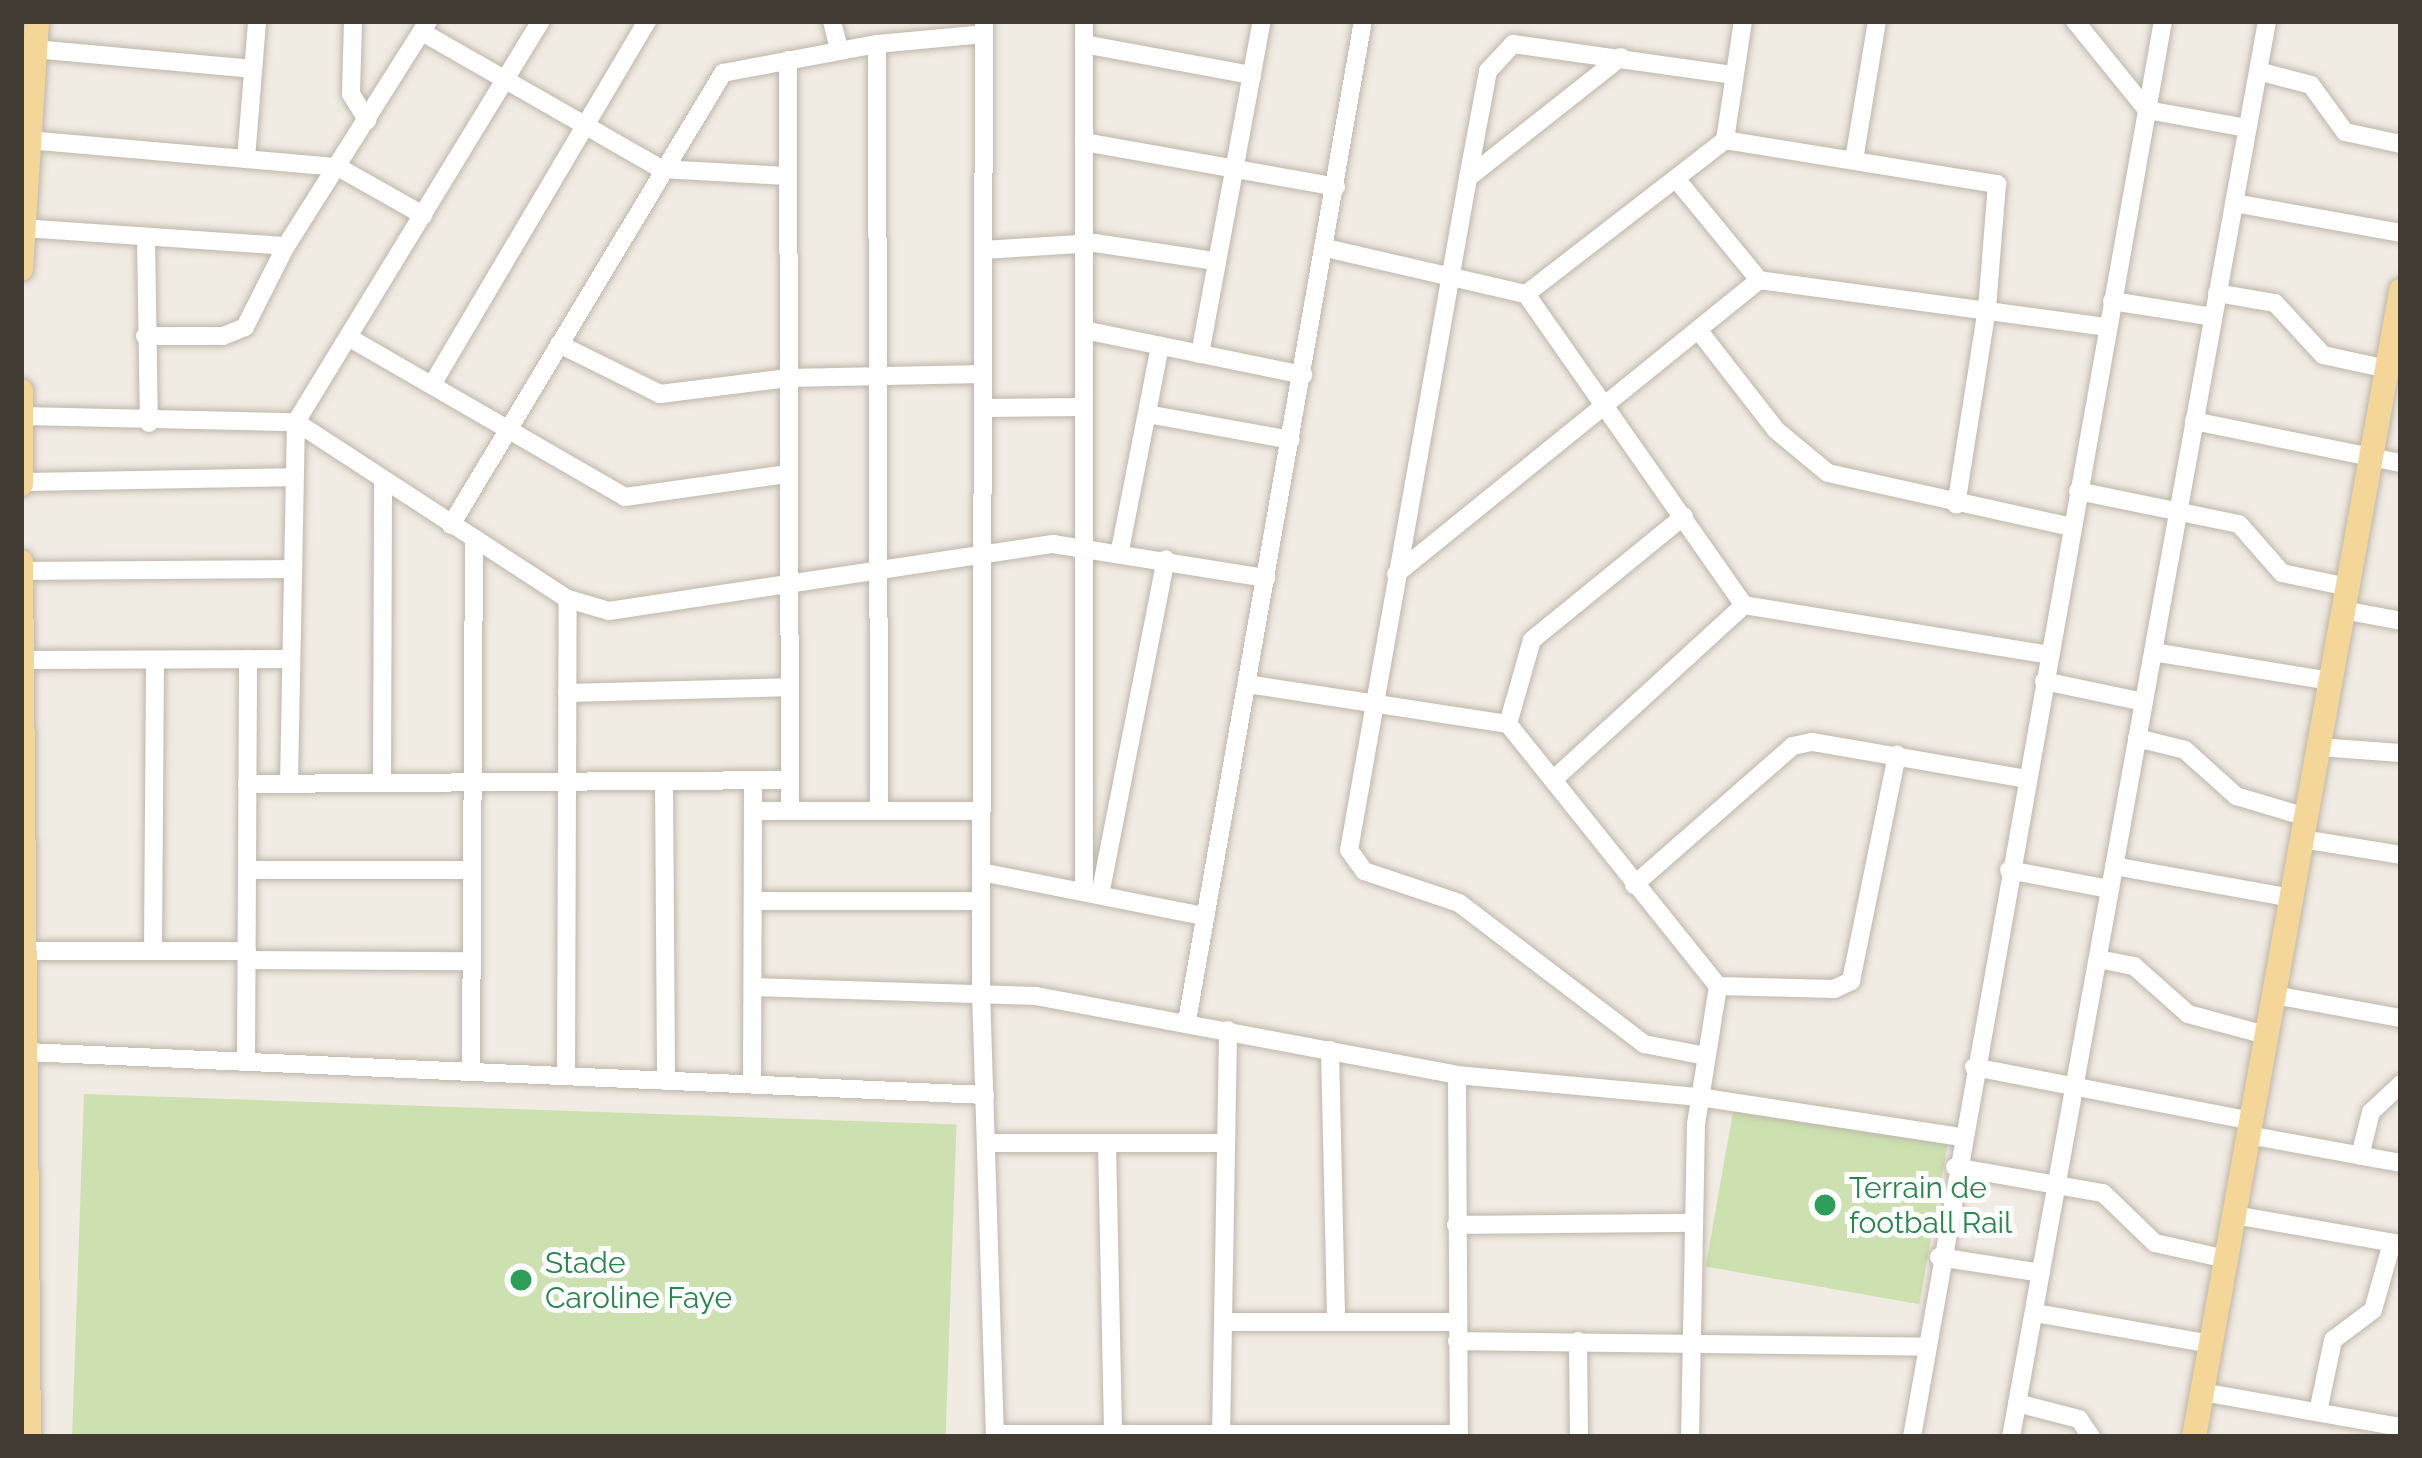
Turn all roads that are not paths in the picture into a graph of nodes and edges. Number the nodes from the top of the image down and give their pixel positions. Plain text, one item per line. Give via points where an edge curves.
1 (38, 21) edge
2 (257, 21) edge
3 (352, 21) edge
4 (541, 21) edge
5 (647, 21) edge
6 (832, 21) edge
7 (1084, 21) edge
8 (1262, 21) edge
9 (1364, 21) edge
10 (1743, 21) edge
11 (1877, 21) edge
12 (2075, 21) edge
13 (2163, 21) edge
14 (2266, 21) edge
15 (425, 26) edge
16 (984, 28) edge
17 (918, 30) edge
18 (877, 44) junction
19 (1084, 44) junction
20 (35, 50) junction
21 (839, 50) junction
22 (1621, 57) junction
23 (788, 60) junction
24 (253, 69) junction
25 (2258, 70) junction
26 (1252, 74) junction
27 (1734, 75) junction
28 (506, 78) junction
29 (2147, 110) junction
30 (367, 119) junction
31 (588, 124) junction
32 (2247, 128) junction
33 (28, 140) junction
34 (1725, 140) junction
35 (1084, 142) junction
36 (2401, 144) edge
37 (246, 159) junction
38 (1855, 160) junction
39 (338, 166) junction
40 (1232, 167) junction
41 (661, 170) junction
42 (788, 176) junction
43 (1468, 178) junction
44 (1677, 180) junction
45 (23, 186) edge
46 (1336, 187) junction
47 (2234, 203) junction
48 (423, 215) junction
49 (22, 228) edge
50 (2401, 233) edge
51 (146, 236) junction
52 (1084, 243) junction
53 (286, 246) junction
54 (1326, 248) junction
55 (983, 250) junction
56 (1216, 261) junction
57 (21, 269) edge
58 (1451, 276) junction
59 (1759, 280) junction
60 (1526, 293) junction
61 (2218, 293) junction
62 (2400, 300) edge
63 (2112, 301) junction
64 (1987, 308) junction
65 (2213, 317) junction
66 (2108, 327) junction
67 (1084, 331) junction
68 (1699, 331) junction
69 (145, 336) junction
70 (348, 337) junction
71 (559, 344) junction
72 (1160, 346) junction
73 (1200, 354) junction
74 (2387, 369) junction
75 (982, 374) junction
76 (1303, 375) junction
77 (878, 377) junction
78 (788, 379) junction
79 (433, 383) junction
80 (21, 391) edge
81 (1607, 404) junction
82 (1084, 407) junction
83 (983, 408) junction
84 (1147, 414) junction
85 (22, 416) edge
86 (2194, 421) junction
87 (296, 422) junction
88 (149, 423) junction
89 (507, 428) junction
90 (1291, 440) junction
91 (2371, 458) junction
92 (2401, 463) edge
93 (787, 474) junction
94 (294, 476) junction
95 (21, 483) edge
96 (383, 485) junction
97 (2078, 491) junction
98 (1956, 505) junction
99 (2177, 511) junction
100 (1684, 516) junction
101 (451, 525) junction
102 (2072, 527) junction
103 (474, 539) junction
104 (1084, 545) junction
105 (1120, 550) junction
106 (982, 552) junction
107 (1166, 559) junction
108 (21, 567) edge
109 (290, 569) junction
110 (878, 571) junction
111 (1396, 574) junction
112 (1266, 578) junction
113 (789, 585) junction
114 (2345, 598) junction
115 (568, 599) junction
116 (1744, 604) junction
117 (2401, 621) edge
118 (2153, 652) junction
119 (2048, 655) junction
120 (248, 659) junction
121 (290, 659) junction
122 (21, 660) edge
123 (155, 660) junction
124 (2044, 681) junction
125 (2330, 681) junction
126 (1247, 684) junction
127 (789, 687) junction
128 (567, 693) junction
129 (2144, 702) junction
130 (1373, 706) junction
131 (1508, 724) junction
132 (2138, 738) junction
133 (2318, 747) junction
134 (2401, 753) edge
135 (1897, 755) junction
136 (2026, 779) junction
137 (754, 780) junction
138 (789, 780) junction
139 (1553, 780) junction
140 (664, 781) junction
141 (472, 782) junction
142 (567, 782) junction
143 (382, 783) junction
144 (247, 784) junction
145 (290, 784) junction
146 (753, 811) junction
147 (790, 811) junction
148 (879, 811) junction
149 (981, 812) junction
150 (2304, 828) junction
151 (2401, 855) edge
152 (2114, 866) junction
153 (472, 869) junction
154 (247, 870) junction
155 (2009, 871) junction
156 (981, 872) junction
157 (22, 881) edge
158 (1634, 885) junction
159 (2110, 889) junction
160 (1092, 893) junction
161 (2291, 898) junction
162 (753, 901) junction
163 (981, 901) junction
164 (1203, 916) junction
165 (25, 951) junction
166 (153, 951) junction
167 (247, 956) junction
168 (2098, 959) junction
169 (471, 961) junction
170 (1718, 986) junction
171 (753, 987) junction
172 (981, 991) junction
173 (2274, 995) junction
174 (2401, 1018) edge
175 (1187, 1021) junction
176 (1228, 1030) junction
177 (2266, 1035) junction
178 (1330, 1050) junction
179 (26, 1052) junction
180 (1706, 1056) junction
181 (246, 1061) junction
182 (1974, 1067) junction
183 (471, 1072) junction
184 (1457, 1075) junction
185 (566, 1076) junction
186 (666, 1080) junction
187 (752, 1084) junction
188 (2401, 1084) edge
189 (2075, 1087) junction
190 (985, 1094) junction
191 (1700, 1097) junction
192 (2250, 1128) junction
193 (1961, 1137) junction
194 (24, 1141) edge
195 (987, 1143) junction
196 (1220, 1143) junction
197 (1107, 1144) junction
198 (2360, 1156) junction
199 (2401, 1163) edge
200 (1955, 1166) junction
201 (2057, 1185) junction
202 (2234, 1215) junction
203 (1692, 1223) junction
204 (1456, 1225) junction
205 (2396, 1244) edge
206 (1939, 1256) junction
207 (2226, 1259) junction
208 (2042, 1273) junction
209 (25, 1300) edge
210 (2035, 1312) junction
211 (1336, 1321) junction
212 (1223, 1322) junction
213 (1457, 1332) junction
214 (1690, 1340) junction
215 (1578, 1341) junction
216 (2211, 1344) junction
217 (1926, 1347) junction
218 (2202, 1392) junction
219 (2017, 1403) junction
220 (2318, 1412) junction
221 (2388, 1430) edge
222 (1113, 1433) junction
223 (1221, 1435) edge
224 (1459, 1435) edge
225 (995, 1436) edge
226 (29, 1437) edge
227 (1579, 1437) edge
228 (1690, 1437) edge
229 (1912, 1437) edge
230 (2011, 1437) edge
231 (2091, 1437) edge
232 (2194, 1437) edge

1 - 20 main road
2 - 24 street
3 - 30 street via 351,94
4 - 28 street
5 - 31 street
6 - 21 street
7 - 19 street
8 - 26 street
9 - 46 street
10 - 27 street
11 - 38 street
12 - 29 street
13 - 29 street
14 - 25 street
15 - 28 street
15 - 30 street
16 - 17 street
16 - 55 street
17 - 18 street
18 - 21 street
18 - 77 street
19 - 26 street
19 - 35 street
20 - 24 street
20 - 33 main road
21 - 23 street
22 - 27 street
22 - 43 street
22 - 43 street via 1531,41 1497,54
23 - 41 street via 723,73
23 - 42 street
24 - 37 street
25 - 32 street
25 - 36 street via 2311,86 2345,132
26 - 40 street
27 - 34 street
28 - 31 street
28 - 48 street
29 - 32 street
29 - 63 street
30 - 39 street
31 - 41 street
31 - 79 street
32 - 47 street
33 - 37 street
33 - 45 main road
34 - 38 street
34 - 44 street
35 - 40 street
35 - 52 street
37 - 39 street
38 - 64 street via 1996,184
39 - 48 street
39 - 53 street
40 - 46 street
40 - 56 street
41 - 42 street
41 - 71 street
42 - 78 street
43 - 58 street
44 - 59 street
44 - 60 street
45 - 49 main road
46 - 54 street
47 - 50 street
47 - 61 street
48 - 70 street
49 - 51 street
49 - 57 main road
51 - 53 street
51 - 69 street
52 - 55 street
52 - 56 street
52 - 67 street
53 - 69 street via 235,334
54 - 58 street
54 - 76 street
55 - 75 street
56 - 73 street
58 - 60 street
58 - 111 street
59 - 64 street
59 - 68 street
60 - 81 street
61 - 65 street
61 - 74 street via 2275,303 2324,355
62 - 74 main road
63 - 65 street
63 - 66 street
64 - 66 street
64 - 98 street
65 - 86 street
66 - 97 street
67 - 72 street
67 - 82 street
68 - 81 street
68 - 98 street via 1802,457 1861,485
69 - 88 street
70 - 79 street
70 - 87 street
71 - 78 street via 645,393
71 - 89 street
72 - 73 street
72 - 84 street
73 - 76 street
74 - 91 main road
75 - 77 street
75 - 83 street
76 - 90 street
77 - 78 street
77 - 110 street
78 - 93 street
79 - 89 street
80 - 85 main road
81 - 100 street
81 - 111 street
82 - 83 street
82 - 104 street
83 - 106 street
84 - 90 street
84 - 105 street
85 - 88 street
85 - 95 main road
86 - 91 street
86 - 99 street
87 - 88 street
87 - 94 street
87 - 96 street
89 - 93 street via 625,496
89 - 101 street
90 - 112 street
91 - 92 street
91 - 114 main road
93 - 113 street
94 - 95 street
94 - 109 street
96 - 101 street
96 - 143 street
97 - 99 street
97 - 102 street
98 - 102 street
99 - 114 street via 2239,524 2282,573
99 - 118 street
100 - 116 street
100 - 131 street via 1532,640
101 - 103 street
102 - 119 street
103 - 115 street
103 - 141 street
104 - 105 street
104 - 106 street
104 - 160 street
105 - 107 street
106 - 110 street
106 - 149 street
107 - 112 street
107 - 160 street
108 - 109 street
108 - 122 main road
109 - 121 street
110 - 113 street
110 - 148 street
111 - 130 street
112 - 126 street
113 - 115 street via 609,610
113 - 127 street
114 - 117 street
114 - 125 main road
115 - 128 street
116 - 119 street
116 - 139 street
118 - 125 street
118 - 129 street
119 - 124 street
120 - 121 street
120 - 123 street
120 - 144 street
121 - 145 street
122 - 123 street
122 - 157 main road
123 - 166 street
124 - 129 street
124 - 136 street
125 - 133 main road
126 - 130 street
126 - 164 street
127 - 128 street
127 - 138 street
128 - 142 street
129 - 132 street
130 - 131 street
130 - 180 street via 1353,862 1459,903 1645,1044
131 - 139 street
132 - 150 street via 2186,751 2236,796
132 - 152 street
133 - 134 street
133 - 150 main road
135 - 136 street
135 - 158 street via 1793,746
135 - 170 street via 1851,981 1834,989
136 - 155 street
137 - 138 street
137 - 140 street
137 - 146 street
138 - 147 street
139 - 158 street
140 - 142 street
140 - 186 street
141 - 142 street
141 - 143 street
141 - 153 street
142 - 185 street
143 - 145 street
144 - 145 street
144 - 154 street
146 - 147 street
146 - 162 street
147 - 148 street
148 - 149 street
149 - 156 street
150 - 151 street
150 - 161 main road
152 - 159 street
152 - 161 street
153 - 154 street
153 - 169 street
154 - 167 street
155 - 159 street
155 - 182 street
156 - 160 street
156 - 163 street
157 - 165 main road
158 - 170 street
159 - 168 street
160 - 164 street
161 - 173 main road
162 - 163 street
162 - 171 street
163 - 172 street
164 - 175 street
165 - 166 street
165 - 179 main road
166 - 167 street
167 - 169 street
167 - 181 street
168 - 177 street via 2134,966 2188,1014
168 - 189 street
169 - 183 street
170 - 180 street
171 - 172 street
171 - 187 street
172 - 175 street
172 - 190 street
173 - 174 street
173 - 177 main road
175 - 176 street
176 - 178 street
176 - 196 street
177 - 192 main road
178 - 184 street
178 - 211 street
179 - 181 street
179 - 194 main road
180 - 191 street
181 - 183 street
182 - 189 street
182 - 193 street
183 - 185 street
184 - 191 street
184 - 204 street
185 - 186 street
186 - 187 street
187 - 190 street
188 - 198 street via 2371,1112
189 - 192 street
189 - 201 street
190 - 195 street
191 - 193 street
191 - 203 street
192 - 198 street
192 - 202 main road
193 - 200 street
194 - 209 main road
195 - 197 street
195 - 225 street
196 - 197 street
196 - 212 street
197 - 222 street
198 - 199 street
200 - 201 street
200 - 206 street
201 - 207 street via 2112,1196 2156,1243
201 - 208 street
202 - 205 street
202 - 207 main road
203 - 204 street
203 - 214 street
204 - 213 street
205 - 220 street via 2373,1310 2329,1350
206 - 208 street
206 - 217 street
207 - 216 main road
208 - 210 street
209 - 226 main road
210 - 216 street
210 - 219 street
211 - 212 street
211 - 213 street
212 - 223 street
213 - 215 street
213 - 224 street
214 - 215 street
214 - 217 street
214 - 228 street
215 - 227 street
216 - 218 main road
217 - 229 street
218 - 220 street
218 - 232 main road
219 - 230 street
219 - 231 street via 2079,1419
220 - 221 street
222 - 223 street
222 - 225 street
223 - 224 street

